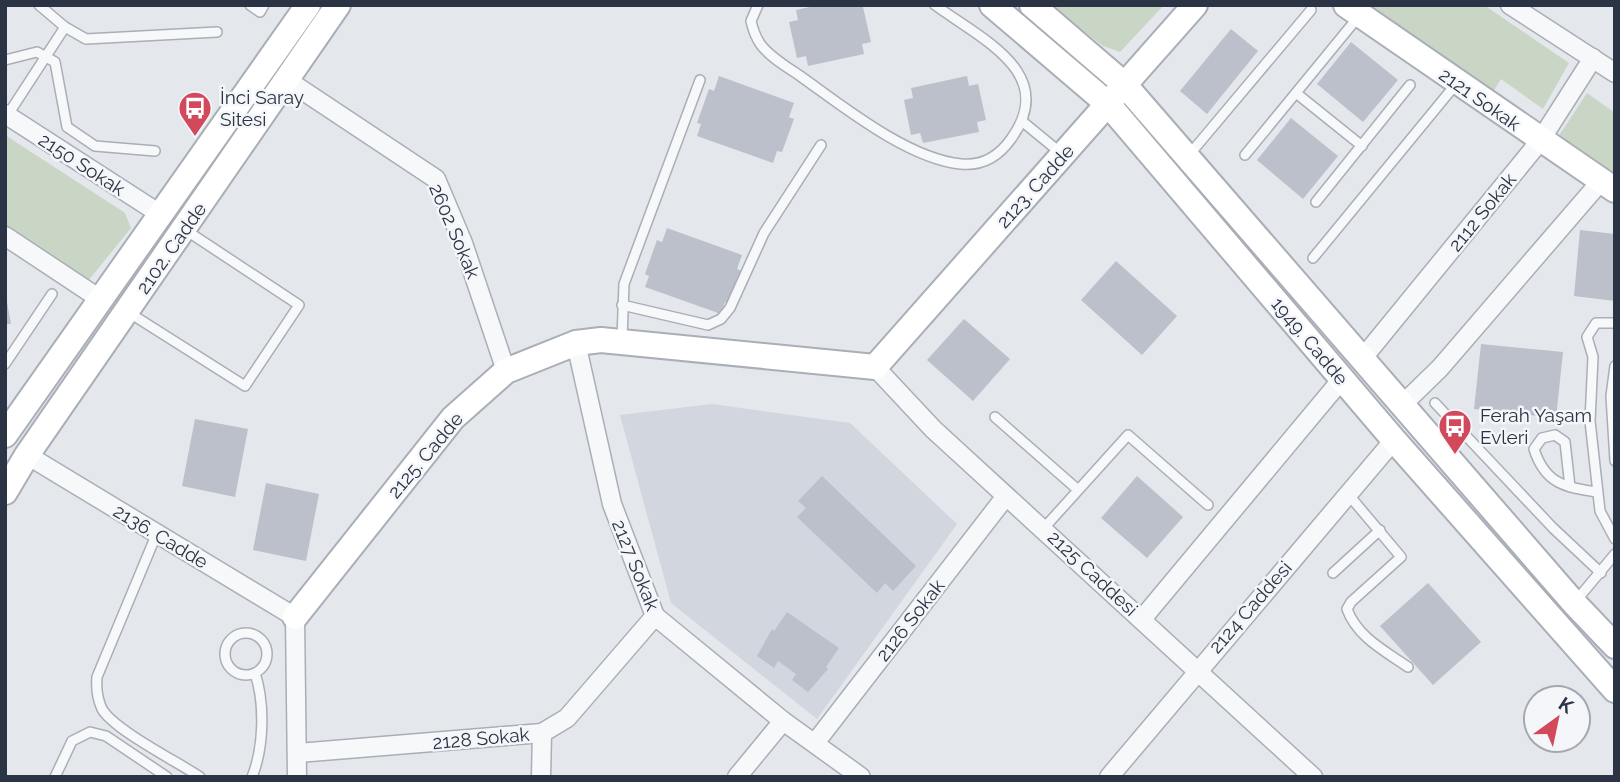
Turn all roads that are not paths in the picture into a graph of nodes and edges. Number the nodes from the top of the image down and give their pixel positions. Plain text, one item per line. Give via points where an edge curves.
1 (39, 5) edge
2 (250, 5) edge
3 (264, 5) edge
4 (309, 5) edge
5 (338, 5) edge
6 (758, 5) edge
7 (935, 5) edge
8 (992, 5) edge
9 (1032, 5) edge
10 (1195, 5) edge
11 (1510, 5) edge
12 (1311, 10) dead end
13 (1353, 10) edge
14 (65, 27) junction
15 (217, 32) dead end
16 (46, 57) junction
17 (1593, 58) junction
18 (5, 60) edge
19 (1615, 72) edge
20 (286, 80) junction
21 (699, 80) dead end
22 (1457, 83) junction
23 (1125, 85) junction
24 (1410, 85) dead end
25 (1296, 93) junction
26 (1108, 104) junction
27 (6, 115) edge
28 (1023, 122) junction
29 (1540, 141) junction
30 (821, 145) dead end
31 (1362, 146) junction
32 (155, 151) dead end
33 (1063, 155) junction
34 (1245, 155) dead end
35 (1188, 157) junction
36 (1608, 185) edge
37 (1316, 202) dead end
38 (160, 214) junction
39 (184, 229) junction
40 (5, 236) edge
41 (1313, 258) dead end
42 (52, 294) dead end
43 (100, 299) junction
44 (622, 305) junction
45 (127, 311) junction
46 (1615, 323) edge
47 (622, 341) junction
48 (576, 343) junction
49 (1362, 359) junction
50 (5, 364) edge
51 (1615, 366) edge
52 (875, 367) junction
53 (506, 371) junction
54 (1342, 379) junction
55 (1435, 403) dead end
56 (1402, 405) junction
57 (995, 417) dead end
58 (5, 435) edge
59 (1394, 440) junction
60 (27, 455) junction
61 (1615, 461) edge
62 (1570, 487) junction
63 (1077, 489) junction
64 (5, 492) edge
65 (1597, 492) junction
66 (1348, 494) junction
67 (1006, 496) junction
68 (1208, 505) dead end
69 (1044, 528) junction
70 (1380, 530) junction
71 (157, 533) junction
72 (1615, 539) edge
73 (1615, 554) edge
74 (1333, 573) dead end
75 (1601, 573) junction
76 (1574, 603) junction
77 (654, 616) junction
78 (295, 617) junction
79 (1142, 619) junction
80 (1615, 646) edge
81 (1408, 667) dead end
82 (1197, 670) junction
83 (255, 673) junction
84 (1614, 694) edge
85 (783, 721) junction
86 (542, 733) junction
87 (815, 743) junction
88 (298, 753) junction
89 (55, 777) edge
90 (167, 777) edge
91 (201, 777) edge
92 (252, 777) edge
93 (297, 777) edge
94 (541, 777) edge
95 (737, 777) edge
96 (860, 777) edge
97 (1109, 777) edge
98 (1313, 777) edge

1 - 14 lane
2 - 3 lane via 260,12
4 - 38 street, 2102. Cadde
5 - 20 street, 2102. Cadde
6 - 28 lane via 751,21 768,52 855,116 916,149 951,162 982,162 1003,150
7 - 28 lane via 1014,66 1027,96
8 - 26 street, 1949. Cadde
9 - 23 street, 1949. Cadde
10 - 23 street, 2123. Cadde
11 - 17 street
12 - 35 lane
13 - 22 street, 2121 Sokak
13 - 25 lane
14 - 15 lane via 86,39
14 - 16 lane
16 - 18 lane via 37,52
16 - 27 lane
16 - 32 lane via 55,62 67,127 95,146
17 - 19 street
17 - 29 street, 2112 Sokak
20 - 39 street, 2102. Cadde
20 - 53 street, 2602 Sokak via 436,179
21 - 44 lane via 624,284
22 - 29 street, 2121 Sokak
22 - 41 lane
23 - 26 street, 2123. Cadde
23 - 35 street, 1949. Cadde
24 - 31 lane
25 - 31 lane
25 - 34 lane
26 - 33 street, 2123. Cadde
26 - 54 street, 1949. Cadde
27 - 38 street, 2150 Sokak
28 - 33 lane
29 - 36 street, 2121 Sokak
29 - 49 street, 2112 Sokak
30 - 44 lane via 764,233 721,319 708,326
31 - 37 lane
33 - 52 street, 2123. Cadde
35 - 49 street, 1949. Cadde
36 - 56 street
38 - 43 street, 2102. Cadde
39 - 45 street, 2102. Cadde
39 - 45 lane via 299,305 245,386
40 - 43 street
42 - 50 lane
43 - 58 street, 2102. Cadde
44 - 47 lane
45 - 60 street, 2102. Cadde
46 - 65 lane via 1596,323 1587,337 1593,357 1590,421
47 - 48 street, 2125. Cadde
47 - 52 street, 2125. Cadde
48 - 53 street, 2125. Cadde
48 - 77 street, 2127 Sokak via 612,504
49 - 56 street, 1949. Cadde
51 - 61 lane via 1611,406
52 - 67 street, 2125 Caddesi
53 - 78 street, 2125. Cadde via 453,418
54 - 59 street, 1949. Cadde
54 - 79 street
55 - 75 lane
56 - 76 street, 1949. Cadde
57 - 63 lane
59 - 66 street, 2124 Caddesi
59 - 84 street, 1949. Cadde
60 - 64 street, 2102. Cadde
60 - 71 street, 2136. Cadde
62 - 62 lane via 1565,442 1555,435 1542,438 1534,449 1540,467
62 - 65 lane
63 - 68 lane via 1128,435
63 - 69 lane
65 - 72 lane via 1603,521
66 - 70 lane
66 - 82 street, 2124 Caddesi
67 - 69 street, 2125 Caddesi
67 - 87 street, 2126 Sokak
69 - 79 street, 2125 Caddesi
70 - 74 lane
70 - 81 lane via 1401,557 1348,609 1363,635
71 - 78 street, 2136. Cadde
71 - 91 lane via 97,677 97,693 114,722
73 - 75 lane
75 - 76 lane
76 - 80 street, 1949. Cadde
77 - 85 street, 2127 Sokak
77 - 86 street, 2128 Sokak via 567,718
78 - 88 street
79 - 82 street, 2125 Caddesi
82 - 97 street, 2124 Caddesi
82 - 98 street, 2125 Caddesi
83 - 83 lane via 262,668 267,650 256,635 238,634 230,640 225,658 236,672
83 - 92 lane via 260,737
85 - 87 street, 2127 Sokak
85 - 95 street
86 - 88 street, 2128 Sokak
86 - 94 street
87 - 96 street, 2127 Sokak
88 - 93 street
89 - 90 lane via 72,741 90,732 106,736

